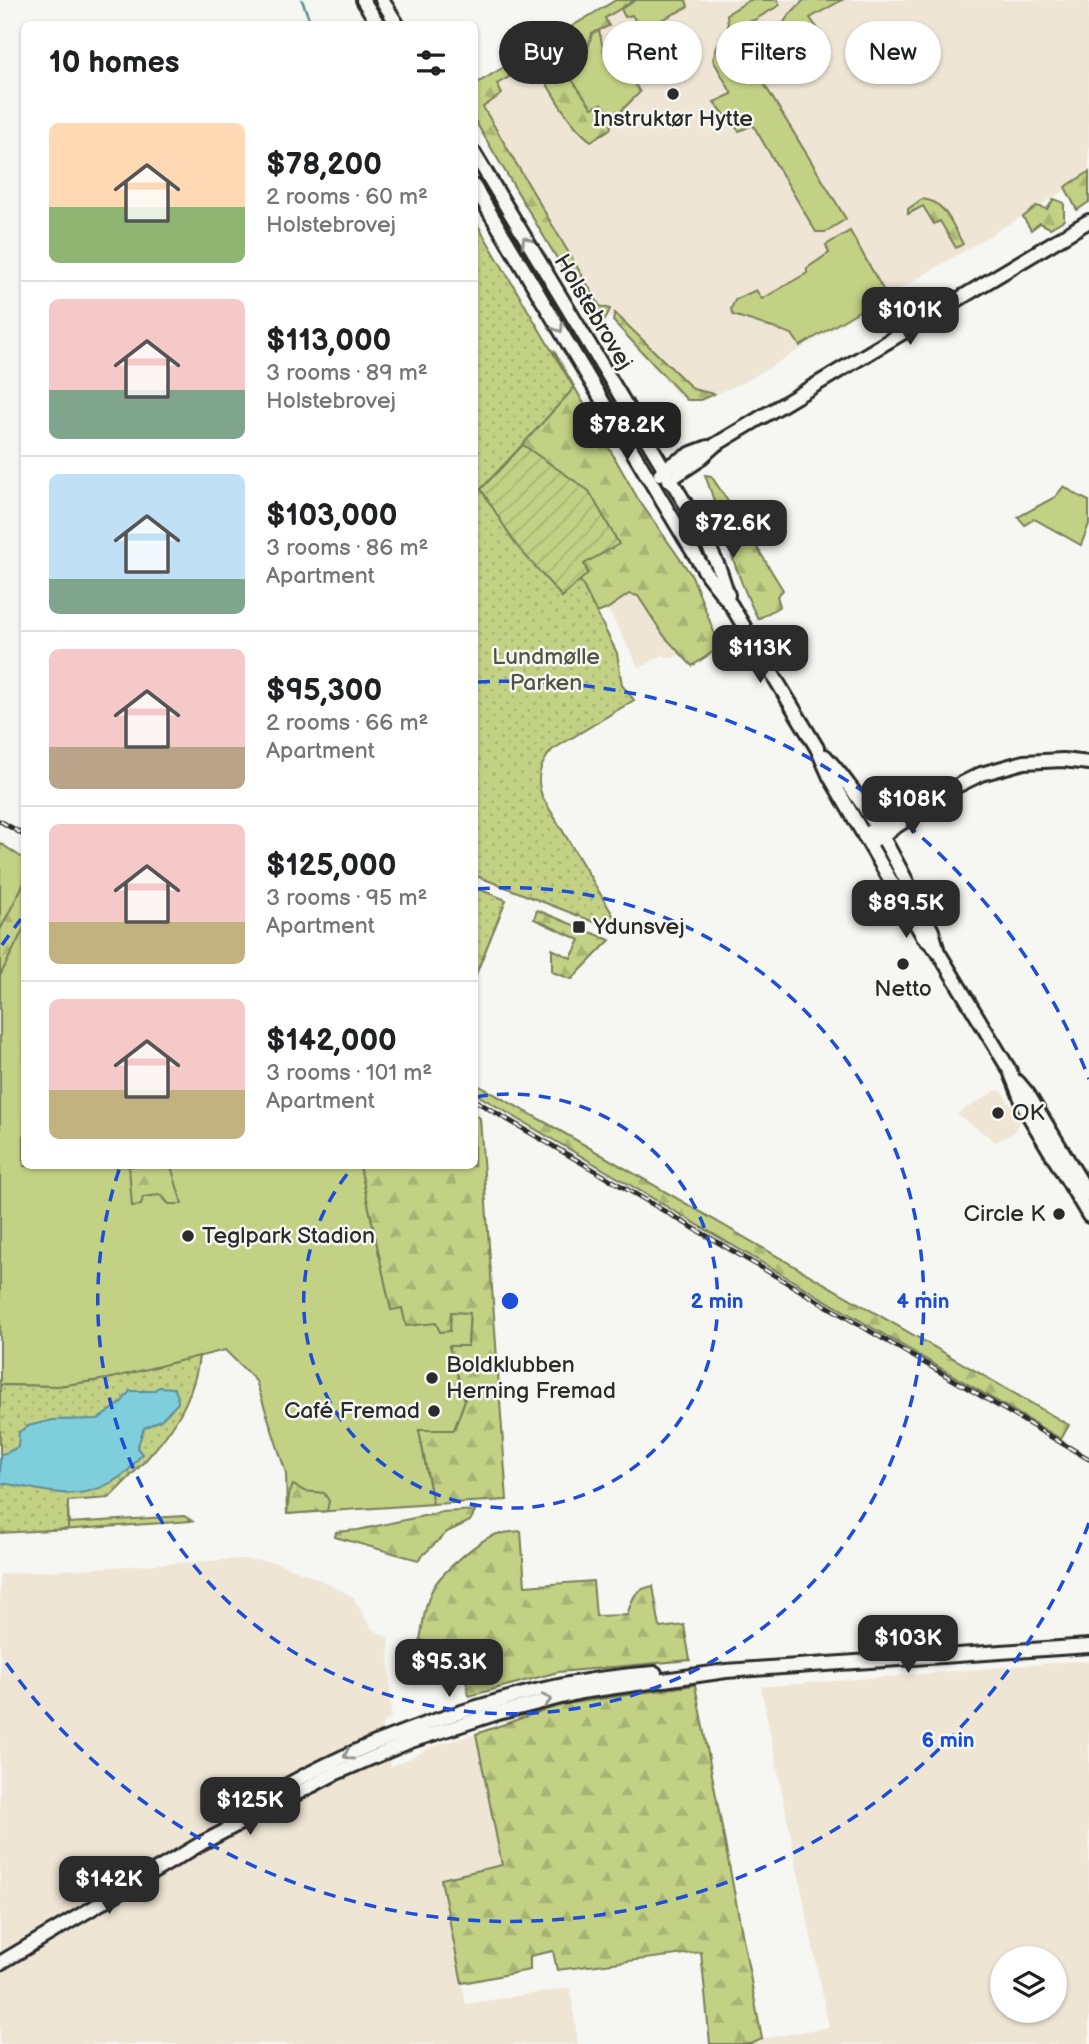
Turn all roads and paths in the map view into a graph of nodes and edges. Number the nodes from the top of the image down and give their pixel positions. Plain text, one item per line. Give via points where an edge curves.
1 (363, 0) edge
2 (382, 0) edge
3 (376, 21) edge
4 (395, 21) edge
5 (478, 160) edge
6 (478, 193) edge
7 (1089, 221) edge
8 (661, 478) junction
9 (731, 605) junction
10 (817, 748) junction
11 (1089, 762) edge
12 (872, 836) junction
13 (1013, 1077) junction
14 (1089, 1195) edge
15 (1089, 1216) edge
16 (1089, 1646) edge
17 (0, 1963) edge

1 - 3 main road
2 - 4 main road
8 -> 5 main road, Holstebrovej
6 -> 8 main road, Holstebrovej via 605,404
7 - 8 main road via 715,445 692,453
8 - 9 main road, Holstebrovej via 708,576
8 - 9 main road, Holstebrovej via 700,528
9 - 10 main road, Holstebrovej
10 - 12 main road, Holstebrovej via 830,777
10 - 12 main road, Holstebrovej via 850,787
11 - 12 main road via 1040,760 1009,765 972,778
12 - 13 main road, Holstebrovej via 923,936 937,950
13 - 14 main road, Holstebrovej
13 - 15 main road, Holstebrovej via 1026,1111
16 - 17 main road via 726,1671 535,1702 435,1733 334,1774 202,1843

